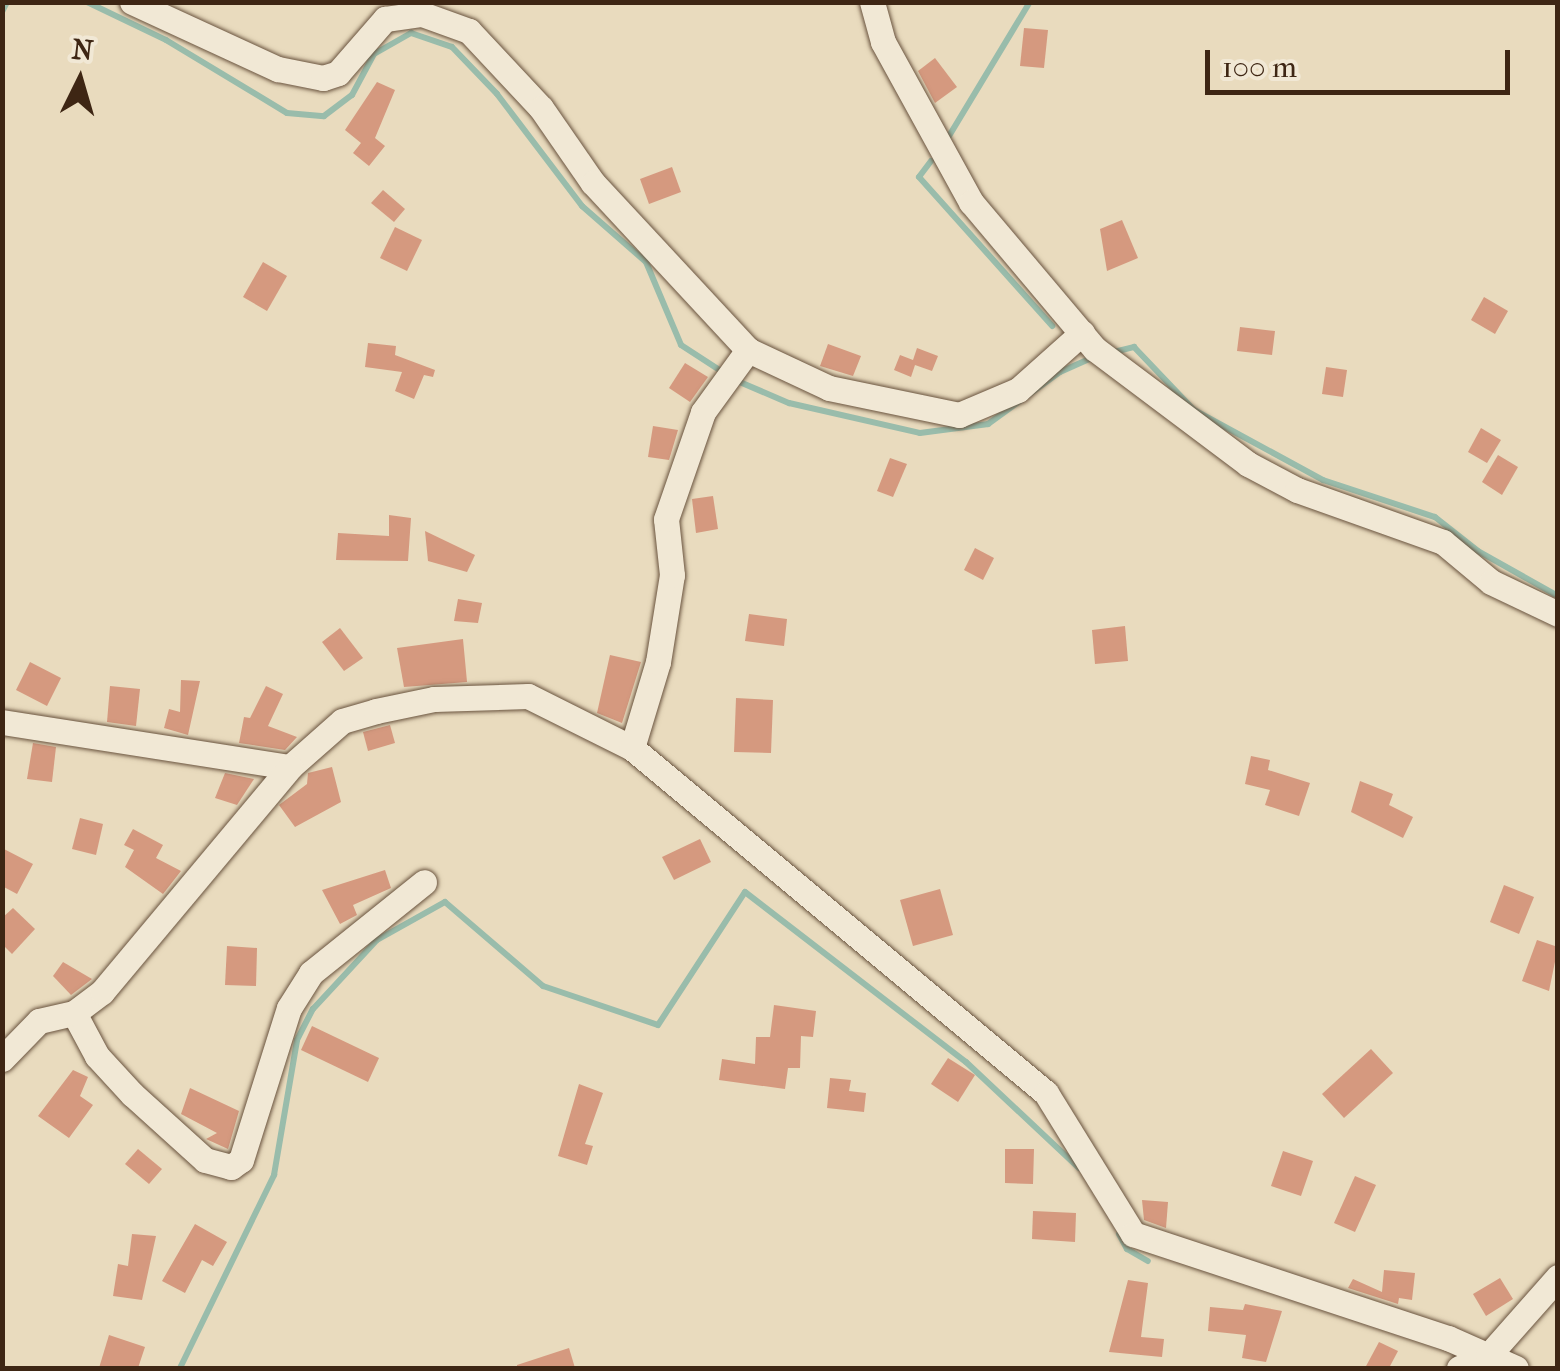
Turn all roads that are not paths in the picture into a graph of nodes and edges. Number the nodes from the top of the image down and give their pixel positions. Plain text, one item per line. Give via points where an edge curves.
1 (132, 2) edge
2 (872, 2) edge
3 (1089, 341) junction
4 (740, 357) junction
5 (1558, 614) edge
6 (2, 722) edge
7 (632, 748) junction
8 (290, 767) junction
9 (424, 882) dead end
10 (74, 1013) junction
11 (2, 1059) edge
12 (1558, 1277) edge
13 (1488, 1356) junction
14 (1459, 1368) edge
15 (1516, 1368) edge

1 - 4 street via 278,69 323,78 338,73 385,20 422,14 468,31 542,108 593,183
2 - 3 street via 883,42 971,202
3 - 4 street via 1018,390 959,416 829,388
3 - 5 street via 1248,464 1297,490 1443,542 1492,582
4 - 7 street via 703,412 666,520 672,574 658,662
6 - 8 street
7 - 8 street via 528,696 434,699 342,721
7 - 13 street via 1046,1092 1134,1234
8 - 10 street via 102,992
9 - 10 street via 311,973 289,1008 241,1160 231,1167 205,1160 132,1094 96,1056
10 - 11 street via 40,1021
12 - 13 street
13 - 14 street
13 - 15 street

